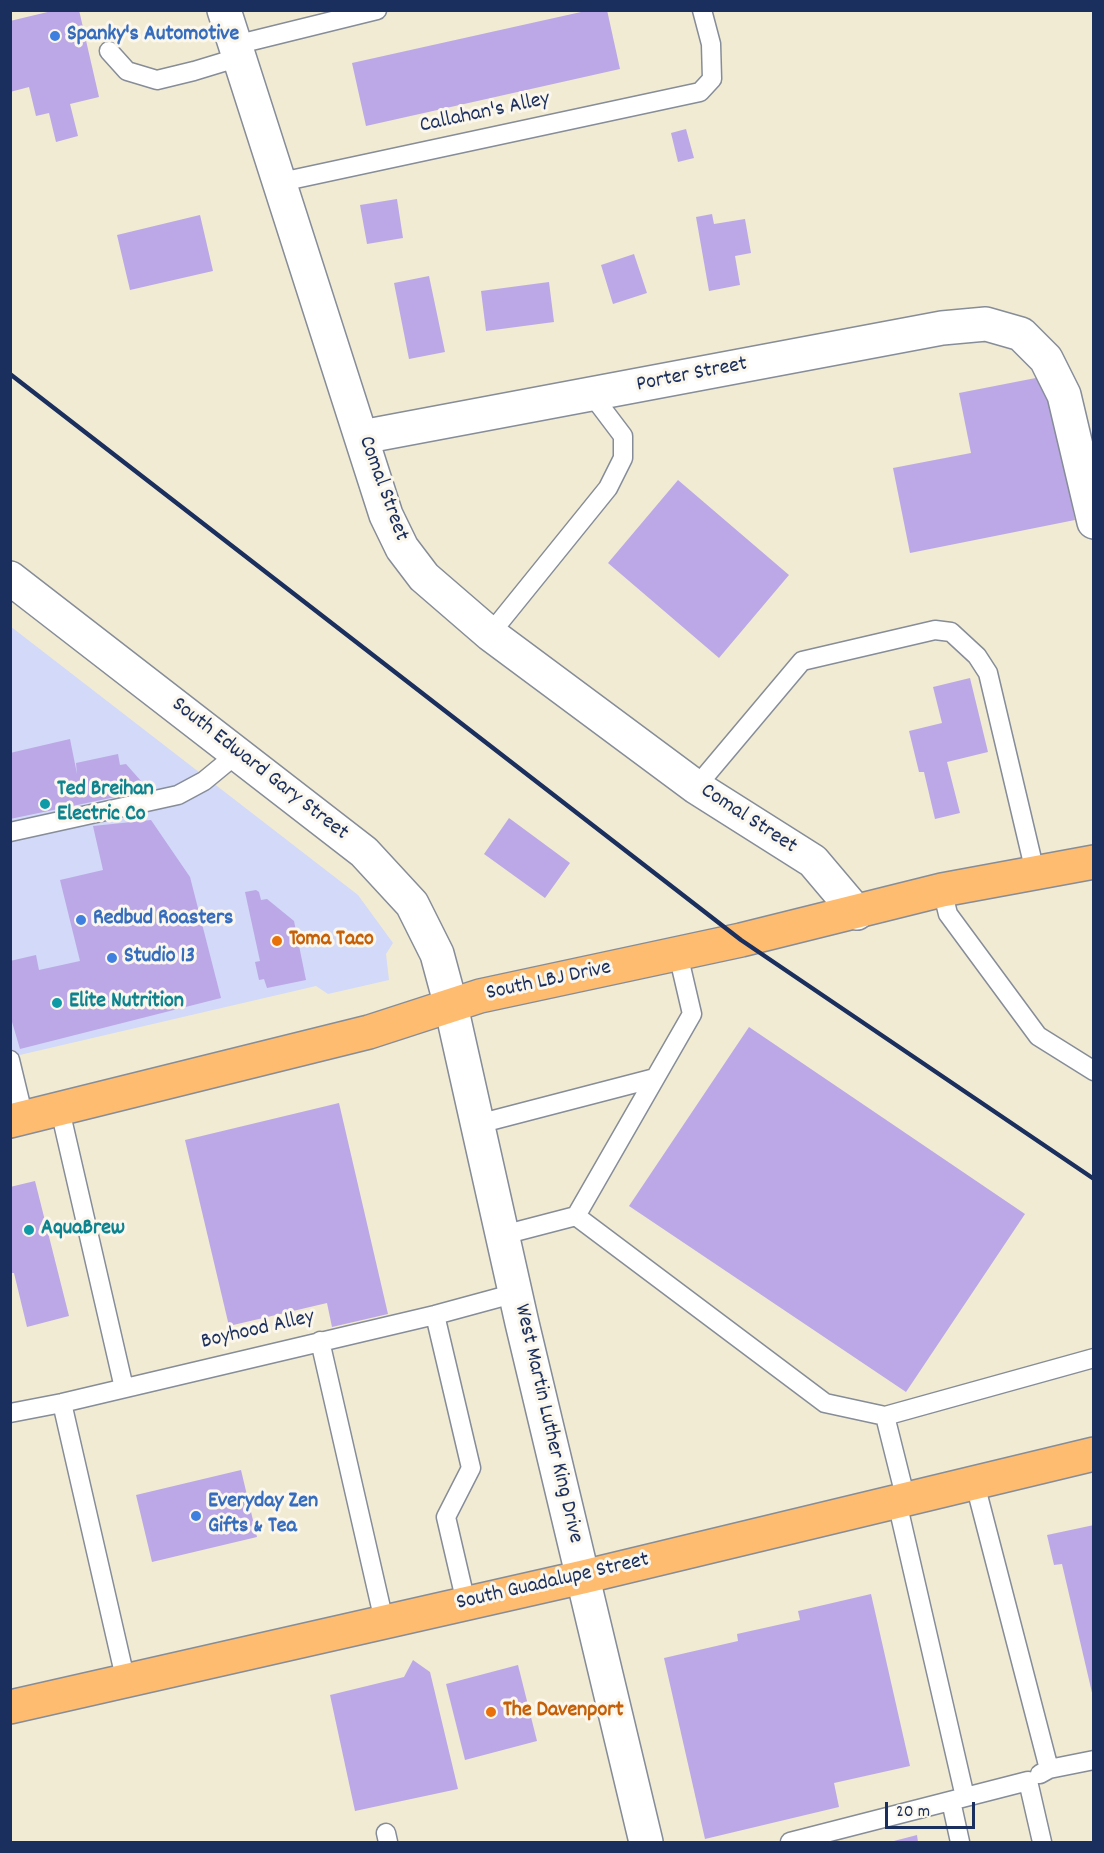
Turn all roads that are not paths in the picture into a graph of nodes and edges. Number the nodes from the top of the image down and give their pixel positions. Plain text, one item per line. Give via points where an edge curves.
1 (224, 10) edge
2 (377, 10) edge
3 (702, 10) edge
4 (109, 51) dead end
5 (237, 51) junction
6 (281, 182) junction
7 (592, 395) junction
8 (362, 437) junction
9 (1094, 522) edge
10 (10, 578) edge
11 (490, 634) junction
12 (238, 753) junction
13 (696, 787) junction
14 (10, 832) edge
15 (1094, 862) edge
16 (1035, 872) junction
17 (942, 890) junction
18 (857, 913) junction
19 (678, 954) junction
20 (451, 1005) junction
21 (10, 1060) edge
22 (1094, 1071) edge
23 (655, 1078) junction
24 (60, 1110) junction
25 (17, 1120) edge
26 (478, 1124) junction
27 (576, 1216) junction
28 (503, 1235) junction
29 (516, 1293) junction
30 (435, 1315) junction
31 (320, 1341) junction
32 (1094, 1358) edge
33 (124, 1388) junction
34 (62, 1403) junction
35 (10, 1413) edge
36 (885, 1416) junction
37 (1094, 1454) edge
38 (975, 1484) junction
39 (901, 1501) junction
40 (583, 1577) junction
41 (466, 1603) junction
42 (384, 1621) junction
43 (126, 1682) junction
44 (10, 1707) edge
45 (1094, 1760) edge
46 (1049, 1769) junction
47 (1028, 1781) junction
48 (958, 1799) junction
49 (828, 1838) edge
50 (646, 1842) edge
51 (790, 1842) edge
52 (960, 1842) edge
53 (1042, 1842) edge

1 - 5 street, Comal Street
2 - 5 lane
3 - 6 lane, Callahan's Alley via 711,44 712,79 700,92
4 - 5 lane via 127,71 157,80 194,71
5 - 6 street, Comal Street
6 - 8 street, Comal Street
7 - 8 street, Porter Street
7 - 9 street, Porter Street via 942,328 986,324 1021,334 1046,359 1064,395
7 - 11 lane via 623,436 623,458 608,488
8 - 11 street, Comal Street via 386,514 402,548 424,577
10 - 12 street, South Edward Gary Street
11 - 13 street, Comal Street
12 - 14 lane via 204,781 178,795
12 - 20 street, South Edward Gary Street via 364,852 412,904 437,954
13 - 16 lane via 802,661 935,630 951,632 977,656 988,673
13 - 18 street, Comal Street via 813,861
15 - 16 main road, South LBJ Drive
16 - 17 main road, South LBJ Drive
17 - 18 main road, South LBJ Drive
17 - 22 lane via 948,914 1038,1036
18 - 19 main road, South LBJ Drive
19 - 20 main road, South LBJ Drive
19 - 23 lane via 692,1014
20 - 24 main road, South LBJ Drive via 369,1032
20 - 26 street, West Martin Luther King Drive
21 - 25 lane
23 - 26 lane
23 - 27 lane
24 - 25 main road, South LBJ Drive
24 - 33 lane
26 - 28 street, West Martin Luther King Drive
27 - 28 lane
27 - 36 lane via 825,1403
28 - 29 street, West Martin Luther King Drive
29 - 30 lane, Boyhood Alley
29 - 40 street, West Martin Luther King Drive
30 - 31 lane, Boyhood Alley
30 - 41 lane via 471,1468 446,1516
31 - 33 lane, Boyhood Alley
31 - 42 lane
32 - 36 lane
33 - 34 lane, Boyhood Alley
34 - 35 lane, Boyhood Alley
34 - 43 lane
36 - 39 lane
37 - 38 main road, South Guadalupe Street
38 - 39 main road, South Guadalupe Street
38 - 46 lane
39 - 40 main road, South Guadalupe Street
39 - 48 lane
40 - 41 main road, South Guadalupe Street
40 - 50 street, West Martin Luther King Drive
41 - 42 main road, South Guadalupe Street
42 - 43 main road, South Guadalupe Street
43 - 44 main road, South Guadalupe Street
45 - 46 lane
46 - 47 lane
47 - 48 lane
47 - 53 lane
48 - 49 lane
48 - 52 lane
49 - 51 lane

